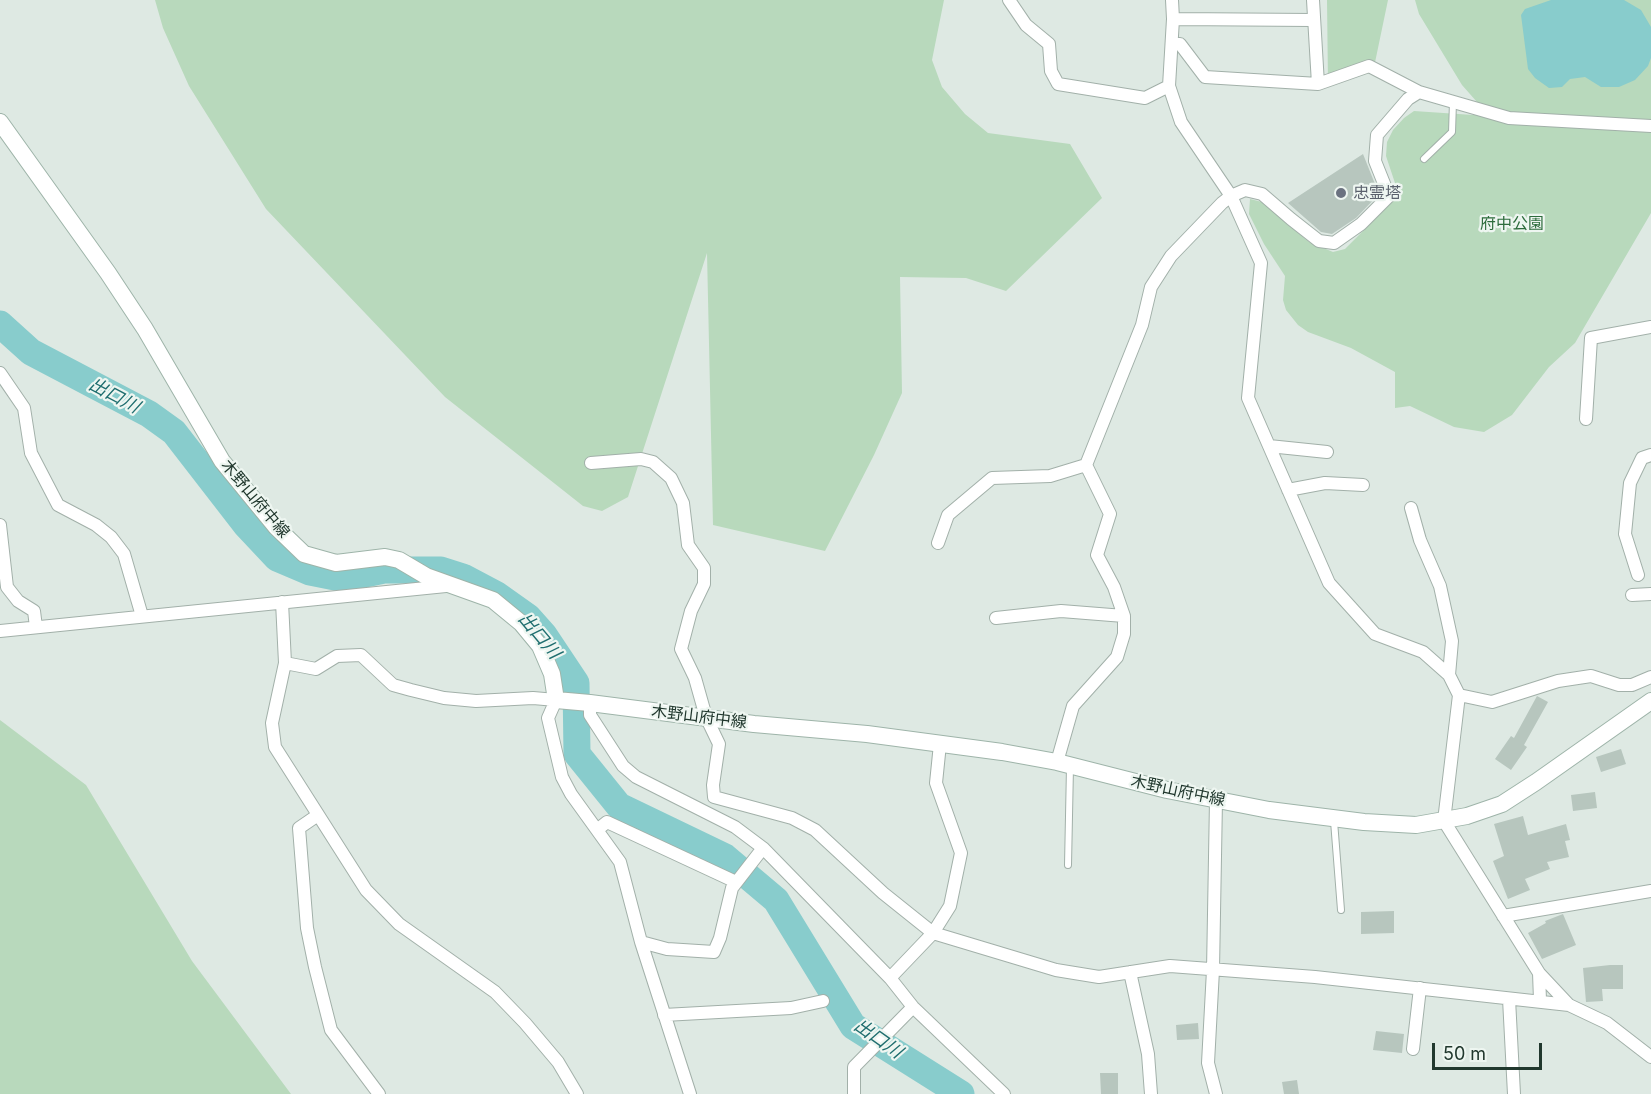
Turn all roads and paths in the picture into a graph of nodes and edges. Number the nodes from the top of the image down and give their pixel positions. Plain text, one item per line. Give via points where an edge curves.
1 (1009, 0) edge
2 (1172, 0) edge
3 (1314, 0) edge
4 (1173, 19) junction
5 (1313, 20) junction
6 (1172, 45) junction
7 (1318, 84) junction
8 (1169, 86) junction
9 (1419, 92) junction
10 (1453, 102) junction
11 (0, 122) edge
12 (1651, 126) edge
13 (1424, 159) dead end
14 (1231, 196) junction
15 (1651, 327) edge
16 (0, 374) edge
17 (1586, 419) dead end
18 (1269, 446) junction
19 (1327, 452) dead end
20 (1651, 455) edge
21 (591, 463) dead end
22 (1086, 465) junction
23 (1363, 485) dead end
24 (1288, 490) junction
25 (1411, 508) dead end
26 (0, 525) edge
27 (938, 543) dead end
28 (1638, 575) dead end
29 (454, 585) junction
30 (1651, 594) edge
31 (1632, 595) dead end
32 (282, 602) junction
33 (142, 616) junction
34 (1124, 616) junction
35 (996, 618) dead end
36 (36, 627) junction
37 (0, 631) edge
38 (285, 663) junction
39 (1449, 675) junction
40 (1651, 677) edge
41 (1459, 695) junction
42 (559, 700) junction
43 (1651, 701) edge
44 (590, 703) junction
45 (705, 717) junction
46 (940, 744) junction
47 (1064, 764) junction
48 (1216, 800) junction
49 (318, 815) junction
50 (1333, 818) junction
51 (1444, 821) junction
52 (597, 830) junction
53 (763, 848) junction
54 (1068, 865) dead end
55 (736, 882) junction
56 (1651, 891) edge
57 (1341, 910) dead end
58 (1503, 916) junction
59 (933, 933) junction
60 (641, 942) junction
61 (1213, 970) junction
62 (1130, 972) junction
63 (1539, 973) junction
64 (890, 978) junction
65 (1420, 988) junction
66 (1509, 999) junction
67 (1540, 1000) junction
68 (823, 1001) dead end
69 (1569, 1005) junction
70 (913, 1007) junction
71 (664, 1015) junction
72 (1413, 1049) dead end
73 (1651, 1057) edge
74 (379, 1094) edge
75 (577, 1094) edge
76 (690, 1094) edge
77 (854, 1094) edge
78 (1004, 1094) edge
79 (1151, 1094) edge
80 (1216, 1094) edge
81 (1514, 1094) edge

1 - 8 street via 1026,25 1049,44 1051,71 1058,84 1145,98
2 - 4 street
3 - 5 street
4 - 5 street
4 - 6 street
5 - 7 street
6 - 7 street via 1180,44 1205,76
6 - 8 street
7 - 9 street via 1369,66
8 - 14 street via 1181,122
9 - 10 street
9 - 14 street via 1377,135 1375,161 1389,196 1361,224 1334,243 1320,240 1262,194 1245,190
10 - 12 street via 1509,118
10 - 13 lane via 1452,132
11 - 29 main road, 木野山府中線 via 145,329 222,461 276,527 304,554 336,562 384,557 399,560 426,576
14 - 18 street via 1261,263 1248,398
14 - 22 street via 1170,256 1151,287 1142,325
15 - 17 street via 1591,338
16 - 33 street via 24,408 31,453 58,505 96,525 124,554
18 - 19 street
18 - 24 street
20 - 28 street via 1642,458 1630,483 1625,534
21 - 45 street via 641,459 653,462 670,478 683,503 688,545 704,568 704,585 691,611 681,648 695,678
22 - 27 street via 1050,476 992,478 948,515
22 - 34 street via 1110,514 1097,555
23 - 24 street via 1324,483
24 - 39 street via 1329,583 1375,634 1423,652
25 - 39 street via 1442,597 1452,641
26 - 36 street via 8,587 18,601 34,611
29 - 32 street
29 - 42 main road, 木野山府中線 via 493,600 521,623 540,646
30 - 31 street
32 - 33 street
32 - 38 street
33 - 36 street
34 - 35 street via 1061,611
34 - 47 street via 1124,634 1117,657 1072,706
36 - 37 street
38 - 42 street via 316,669 337,656 361,655 393,685 444,698
38 - 49 street via 272,723 274,747
39 - 41 street
40 - 41 street via 1632,685 1591,676 1558,681 1492,702
41 - 51 street
42 - 44 main road, 木野山府中線
42 - 52 street via 548,718 562,777
43 - 51 main road, 木野山府中線 via 1502,804
44 - 45 main road, 木野山府中線
44 - 53 street via 590,715 623,766 636,777 735,827
45 - 46 main road, 木野山府中線
45 - 59 street via 719,744 714,797 792,818 815,830
46 - 47 main road, 木野山府中線
46 - 59 street via 936,783 961,853 950,906
47 - 48 main road, 木野山府中線
47 - 54 lane
48 - 50 main road, 木野山府中線
48 - 61 street
49 - 74 street via 299,828 307,928 315,967 331,1030
49 - 75 street via 366,890 399,924 495,992 558,1062
50 - 51 main road, 木野山府中線 via 1416,825
50 - 57 lane
51 - 58 street
52 - 55 street via 607,822
52 - 60 street via 620,862
53 - 55 street
53 - 64 street
55 - 60 street via 714,952 667,949
56 - 58 street
58 - 63 street
59 - 62 street via 1056,970 1099,977
59 - 64 street
60 - 71 street
61 - 62 street via 1170,966
61 - 65 street
61 - 80 street via 1208,1063
62 - 79 street via 1148,1054
63 - 67 street
63 - 69 street
64 - 70 street
65 - 66 street
65 - 72 street
66 - 67 street
66 - 81 street
67 - 69 street
68 - 71 street via 791,1008
69 - 73 street via 1607,1023
70 - 77 street via 854,1067
70 - 78 street
71 - 76 street

